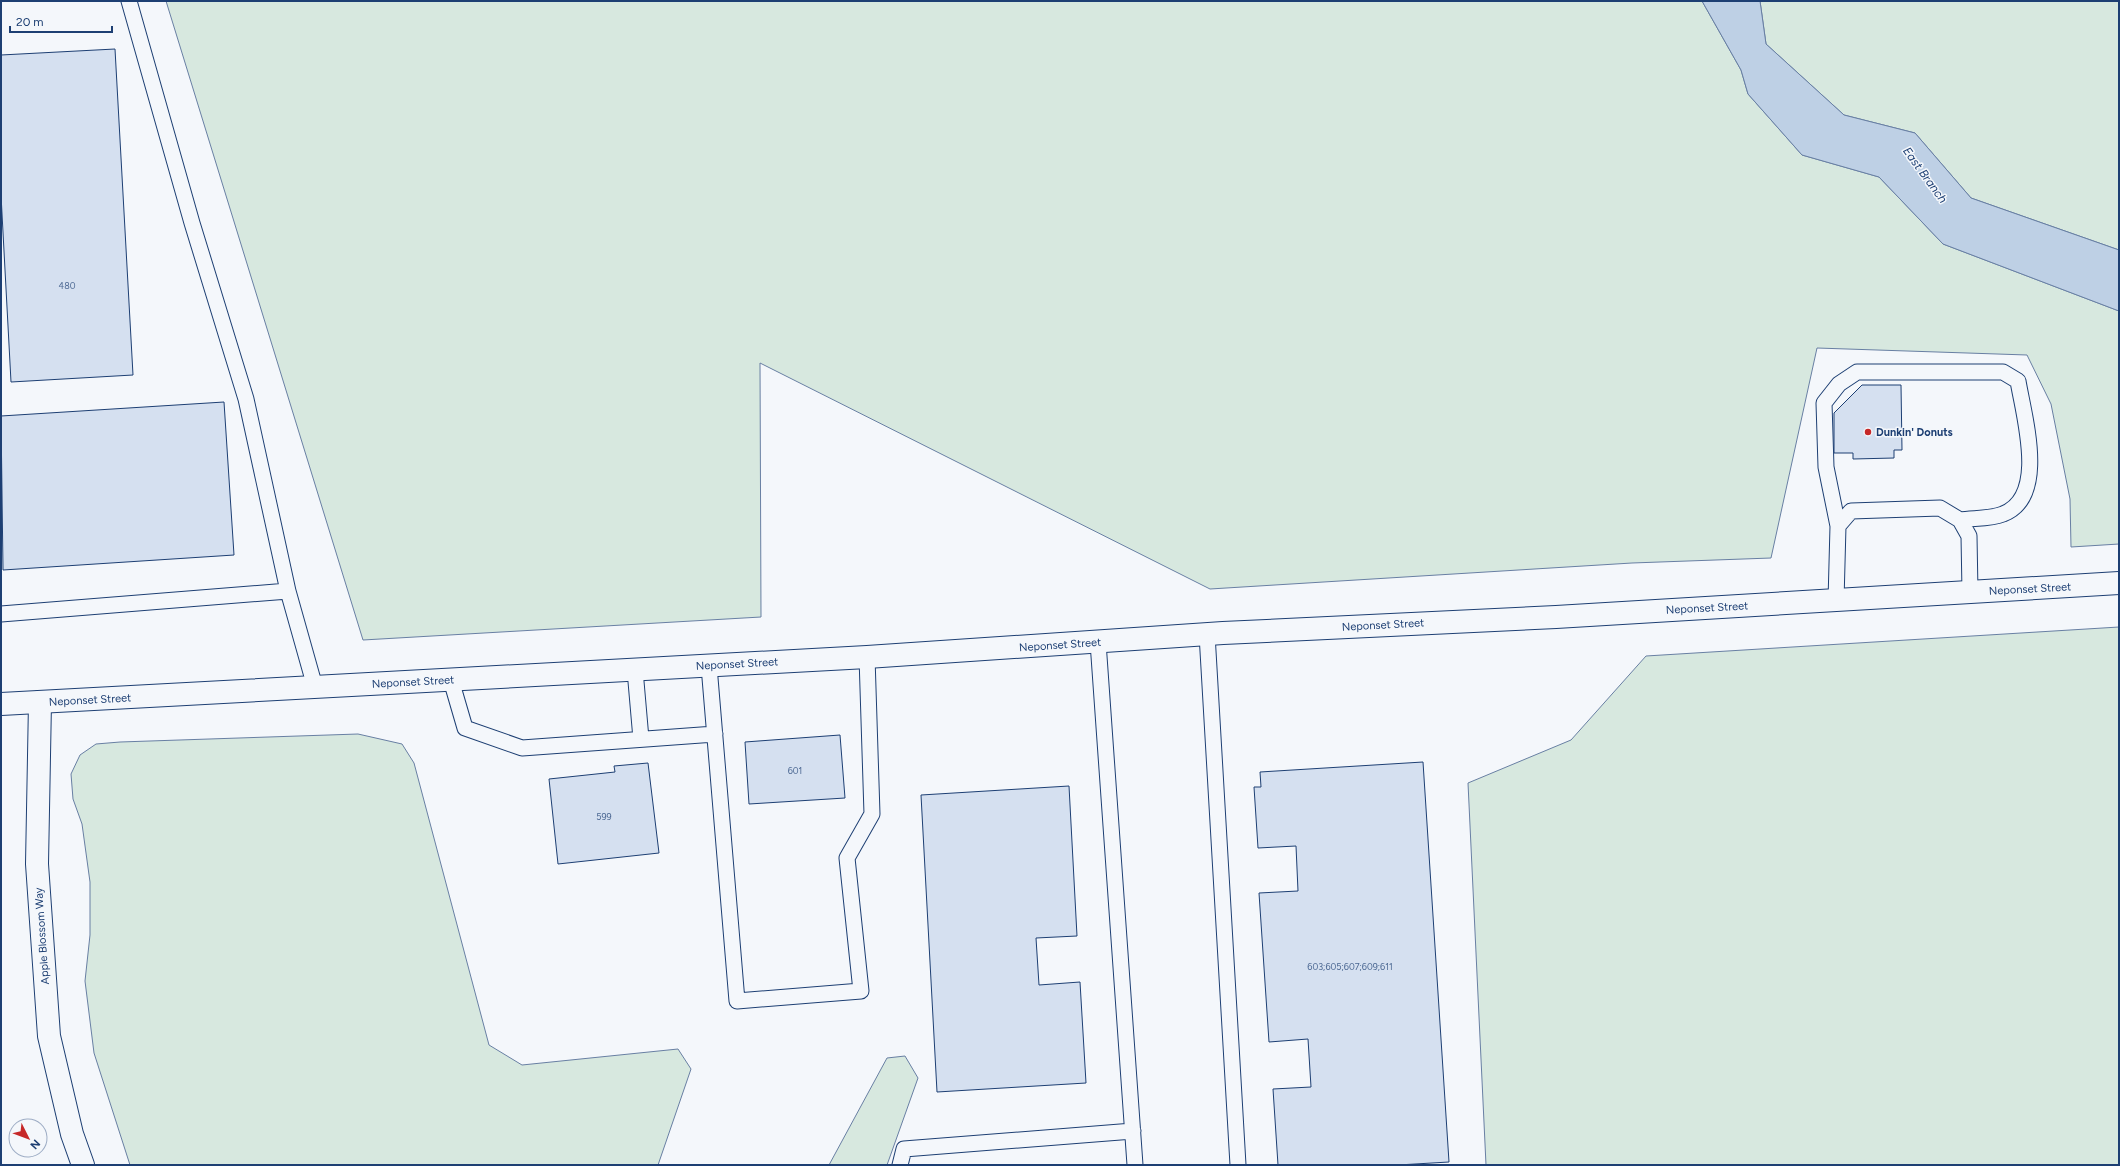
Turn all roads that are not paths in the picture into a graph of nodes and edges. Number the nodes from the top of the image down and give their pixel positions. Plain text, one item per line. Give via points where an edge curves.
1 (129, 1) edge
2 (1960, 520) junction
3 (1838, 526) junction
4 (2119, 583) edge
5 (288, 591) junction
6 (1970, 592) junction
7 (1836, 601) junction
8 (1, 614) edge
9 (1207, 634) junction
10 (1098, 642) junction
11 (867, 657) junction
12 (710, 666) junction
13 (635, 670) junction
14 (451, 680) junction
15 (315, 687) junction
16 (40, 702) junction
17 (1, 704) edge
18 (715, 734) junction
19 (641, 739) junction
20 (1133, 1130) junction
21 (84, 1165) edge
22 (900, 1165) edge
23 (1135, 1165) edge
24 (1238, 1165) edge

1 - 5 lane via 192,223 246,399
2 - 3 lane via 1940,508 1851,511
2 - 3 lane via 2003,514 2020,502 2029,482 2030,458 2018,382 2003,372 1857,372 1839,384 1824,403 1826,467
2 - 6 lane via 1969,536
3 - 7 lane
4 - 6 main road, Neponset Street
5 - 8 lane
5 - 15 lane
6 - 7 main road, Neponset Street
7 - 9 main road, Neponset Street
9 - 10 main road, Neponset Street
9 - 24 lane
10 - 11 main road, Neponset Street
10 - 20 lane
11 - 12 main road, Neponset Street
11 - 18 lane via 872,814 847,858 861,991 737,1001
12 - 13 main road, Neponset Street
12 - 18 lane
13 - 14 main road, Neponset Street
13 - 19 lane
14 - 15 main road, Neponset Street
14 - 19 lane via 465,728 522,748
15 - 16 main road, Neponset Street
16 - 17 main road, Neponset Street
16 - 21 main road, Apple Blossom Way via 37,864 49,1036 72,1134
18 - 19 lane
20 - 22 lane via 904,1149
20 - 23 lane

